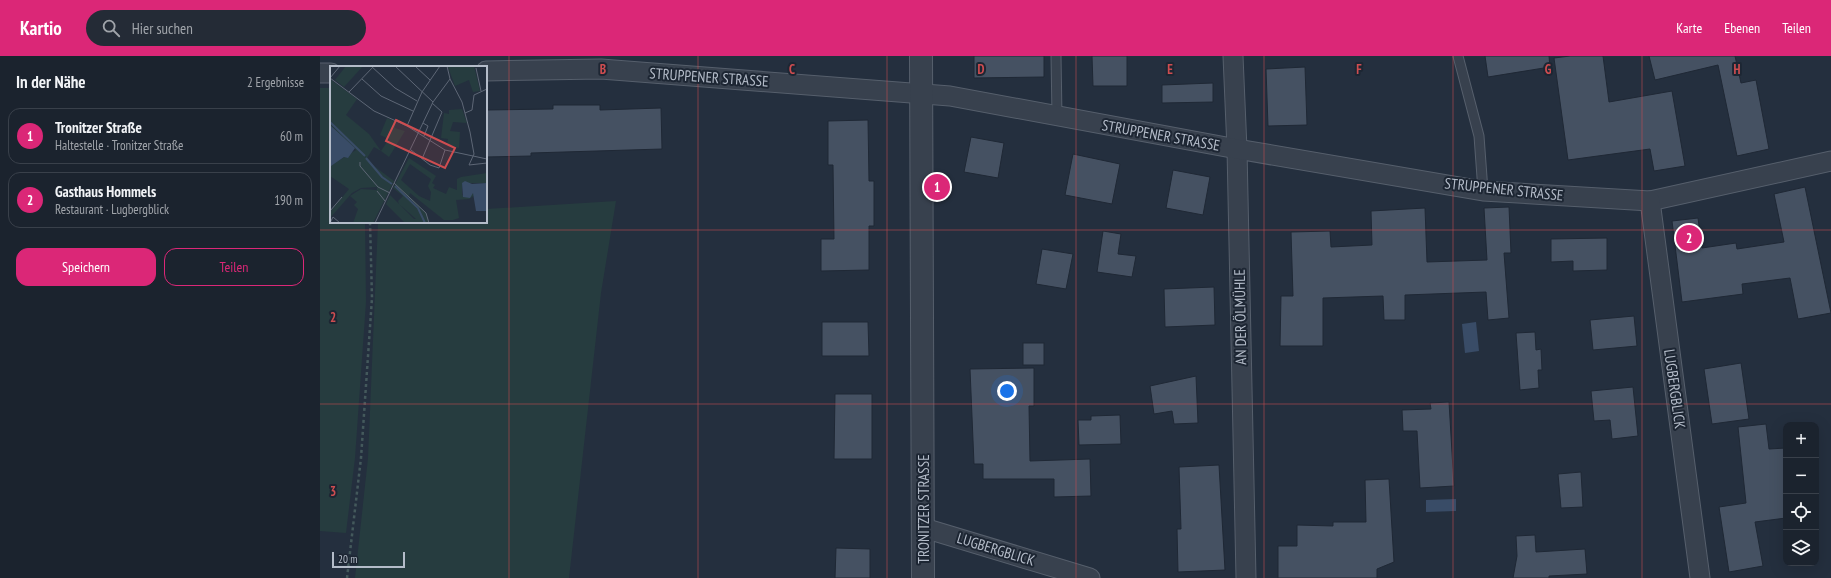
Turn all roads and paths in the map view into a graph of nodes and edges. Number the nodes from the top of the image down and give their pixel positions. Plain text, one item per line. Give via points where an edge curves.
1 (921, 56) edge
2 (1056, 56) edge
3 (1233, 56) edge
4 (1458, 56) edge
5 (601, 62) edge
6 (487, 71) edge
7 (922, 93) junction
8 (1058, 116) junction
9 (1237, 149) junction
10 (1831, 161) edge
11 (1483, 190) junction
12 (1650, 201) junction
13 (370, 223) edge
14 (924, 528) junction
15 (347, 578) edge
16 (923, 578) edge
17 (1090, 578) edge
18 (1246, 578) edge
19 (1700, 578) edge

1 - 7 street, TRONITZER STRASSE
2 - 8 lane
3 - 9 street, AN DER ÖLMÜHLE
4 - 11 lane via 1479,136
5 - 6 street, STRUPPENER STRASSE
5 - 7 street, STRUPPENER STRASSE
7 - 8 street, STRUPPENER STRASSE
7 - 14 street, TRONITZER STRASSE
8 - 9 street, STRUPPENER STRASSE
9 - 11 street, STRUPPENER STRASSE
9 - 18 street, AN DER ÖLMÜHLE
10 - 12 street, STRUPPENER STRASSE
11 - 12 street, STRUPPENER STRASSE
12 - 19 street, LUGBERGBLICK
13 - 15 path via 372,298 361,458
14 - 16 street, TRONITZER STRASSE
14 - 17 street, LUGBERGBLICK

